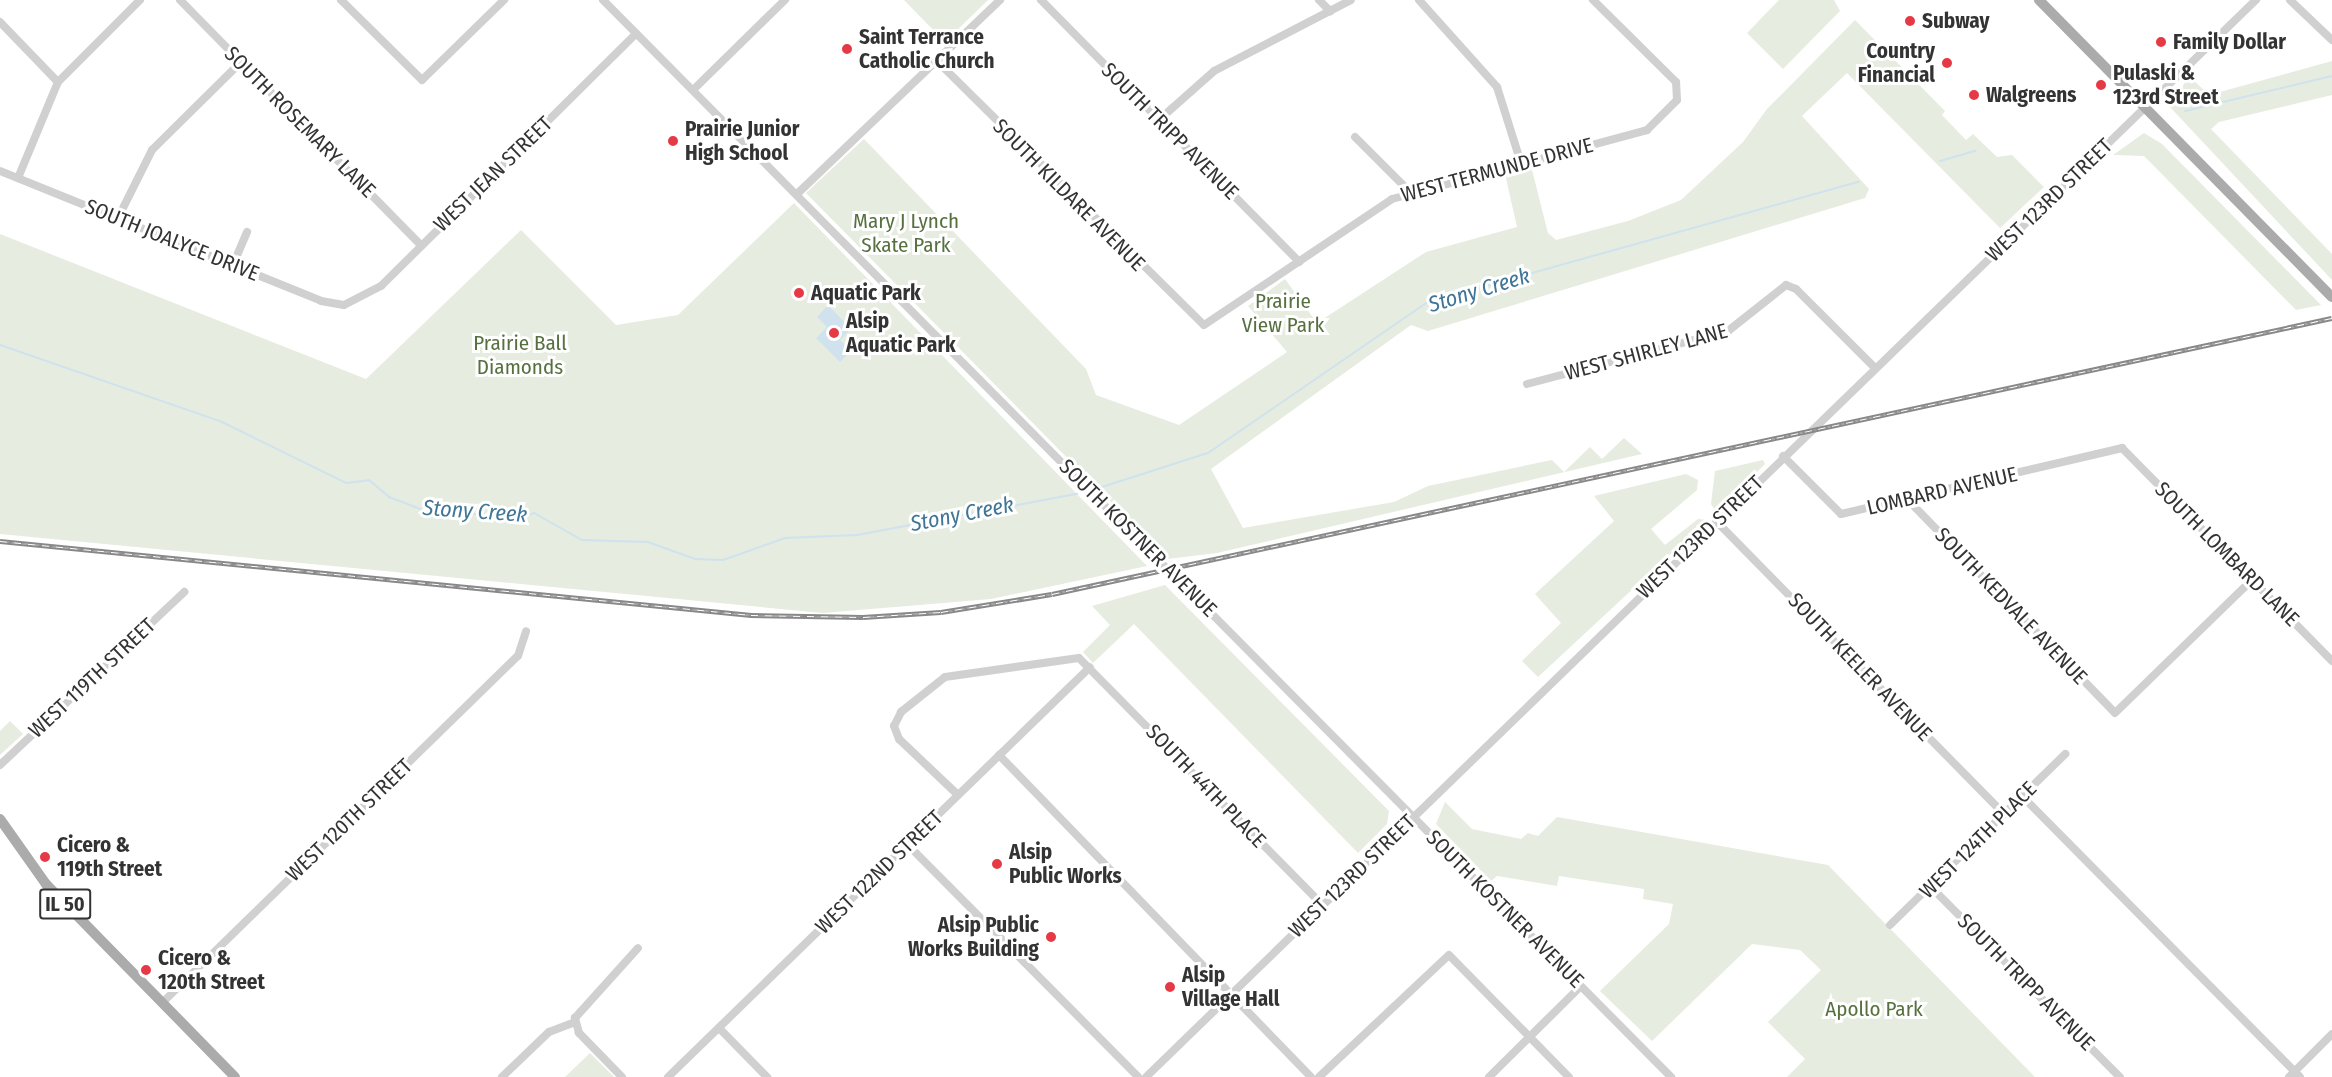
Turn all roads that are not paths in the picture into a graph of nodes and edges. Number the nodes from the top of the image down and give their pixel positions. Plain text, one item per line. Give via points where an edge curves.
1 (140, 0) edge
2 (180, 0) edge
3 (341, 0) edge
4 (504, 0) edge
5 (603, 0) edge
6 (785, 0) edge
7 (1000, 0) edge
8 (1041, 0) edge
9 (1319, 0) edge
10 (1351, 0) edge
11 (1419, 0) edge
12 (1593, 0) edge
13 (2039, 0) edge
14 (2256, 0) edge
15 (2290, 0) edge
16 (1330, 11) junction
17 (0, 22) edge
18 (636, 34) junction
19 (2332, 40) edge
20 (937, 61) junction
21 (241, 62) junction
22 (58, 82) junction
23 (693, 90) junction
24 (2145, 107) junction
25 (1160, 120) junction
26 (1355, 138) dead end
27 (1521, 164) junction
28 (0, 171) edge
29 (18, 177) junction
30 (1410, 192) junction
31 (797, 194) junction
32 (118, 218) junction
33 (247, 232) dead end
34 (421, 245) junction
35 (1299, 262) junction
36 (233, 265) junction
37 (2332, 297) edge
38 (344, 305) joint
39 (1204, 326) joint
40 (1875, 368) junction
41 (1527, 384) dead end
42 (2122, 448) joint
43 (1783, 456) junction
44 (1906, 499) junction
45 (1716, 521) junction
46 (2252, 580) junction
47 (184, 592) dead end
48 (526, 631) dead end
49 (2332, 661) edge
50 (1090, 667) junction
51 (2065, 754) dead end
52 (999, 755) junction
53 (0, 765) edge
54 (958, 795) junction
55 (2022, 796) junction
56 (2004, 814) junction
57 (1413, 817) junction
58 (0, 819) edge
59 (907, 844) junction
60 (1931, 886) junction
61 (1323, 905) junction
62 (1890, 925) dead end
63 (638, 948) dead end
64 (1581, 986) junction
65 (1231, 994) junction
66 (162, 1003) junction
67 (575, 1023) junction
68 (719, 1028) junction
69 (2332, 1034) edge
70 (1530, 1037) junction
71 (2294, 1075) edge
72 (235, 1077) edge
73 (502, 1077) edge
74 (622, 1077) edge
75 (668, 1077) edge
76 (767, 1077) edge
77 (1138, 1077) edge
78 (1146, 1077) edge
79 (1311, 1077) edge
80 (1319, 1077) edge
81 (1489, 1077) edge
82 (1569, 1077) edge
83 (1671, 1077) edge
84 (2120, 1077) edge

1 - 22 street
2 - 21 street, SOUTH ROSEMARY LANE
3 - 4 street via 422,80
5 - 18 street, SOUTH KOSTNER AVENUE
6 - 23 street
7 - 20 street
8 - 25 street, SOUTH TRIPP AVENUE
9 - 16 street
10 - 16 street
11 - 27 street via 1497,87
12 - 27 street, WEST TERMUNDE DRIVE via 1676,82 1677,100 1647,130
13 - 24 main road
14 - 24 street, WEST 123RD STREET
15 - 19 street
16 - 25 street via 1214,71
17 - 22 street
18 - 23 street, SOUTH KOSTNER AVENUE
18 - 34 street, WEST JEAN STREET
20 - 31 street
20 - 39 street, SOUTH KILDARE AVENUE
21 - 32 street via 152,150
21 - 34 street, SOUTH ROSEMARY LANE
22 - 29 street
23 - 31 street, SOUTH KOSTNER AVENUE
24 - 37 main road
24 - 40 street, WEST 123RD STREET
25 - 35 street, SOUTH TRIPP AVENUE
26 - 30 street
27 - 30 street, WEST TERMUNDE DRIVE
28 - 29 street, SOUTH JOALYCE DRIVE
29 - 32 street, SOUTH JOALYCE DRIVE
30 - 35 street, WEST TERMUNDE DRIVE via 1372,210
31 - 57 street, SOUTH KOSTNER AVENUE
32 - 36 street, SOUTH JOALYCE DRIVE
33 - 36 street
34 - 38 street, WEST JEAN STREET via 381,286
35 - 39 street, WEST TERMUNDE DRIVE
36 - 38 street, SOUTH JOALYCE DRIVE
40 - 41 street, WEST SHIRLEY LANE via 1796,289 1786,285 1728,331
40 - 43 street, WEST 123RD STREET
42 - 44 street, LOMBARD AVENUE
42 - 46 street, SOUTH LOMBARD LANE
43 - 44 street, LOMBARD AVENUE via 1840,514
43 - 45 street, WEST 123RD STREET
44 - 46 street, SOUTH KEDVALE AVENUE via 2115,713
45 - 56 street, SOUTH KEELER AVENUE
45 - 57 street, WEST 123RD STREET
46 - 49 street, SOUTH LOMBARD LANE
47 - 53 street, WEST 119TH STREET
48 - 66 street, WEST 120TH STREET via 518,656
50 - 52 street, WEST 122ND STREET
50 - 54 street via 1070,657 945,677 901,712 894,726 899,739
50 - 61 street, SOUTH 44TH PLACE
51 - 55 street, WEST 124TH PLACE
52 - 54 street, WEST 122ND STREET
52 - 65 street
54 - 59 street, WEST 122ND STREET
55 - 56 street, WEST 124TH PLACE
55 - 71 street
56 - 60 street, WEST 124TH PLACE
57 - 61 street, WEST 123RD STREET
57 - 64 street, SOUTH KOSTNER AVENUE
58 - 66 main road, IL 50 via 46,884
59 - 68 street, WEST 122ND STREET
59 - 77 street
60 - 62 street, WEST 124TH PLACE
60 - 84 street, SOUTH TRIPP AVENUE
61 - 65 street, WEST 123RD STREET
63 - 67 street via 588,997
64 - 70 street
64 - 83 street, SOUTH KOSTNER AVENUE
65 - 78 street, WEST 123RD STREET
65 - 79 street
66 - 72 main road, IL 50
67 - 73 street via 549,1032
67 - 74 street via 579,1033
68 - 75 street, WEST 122ND STREET
68 - 76 street
69 - 71 street
70 - 80 street via 1449,955
70 - 81 street
70 - 82 street

